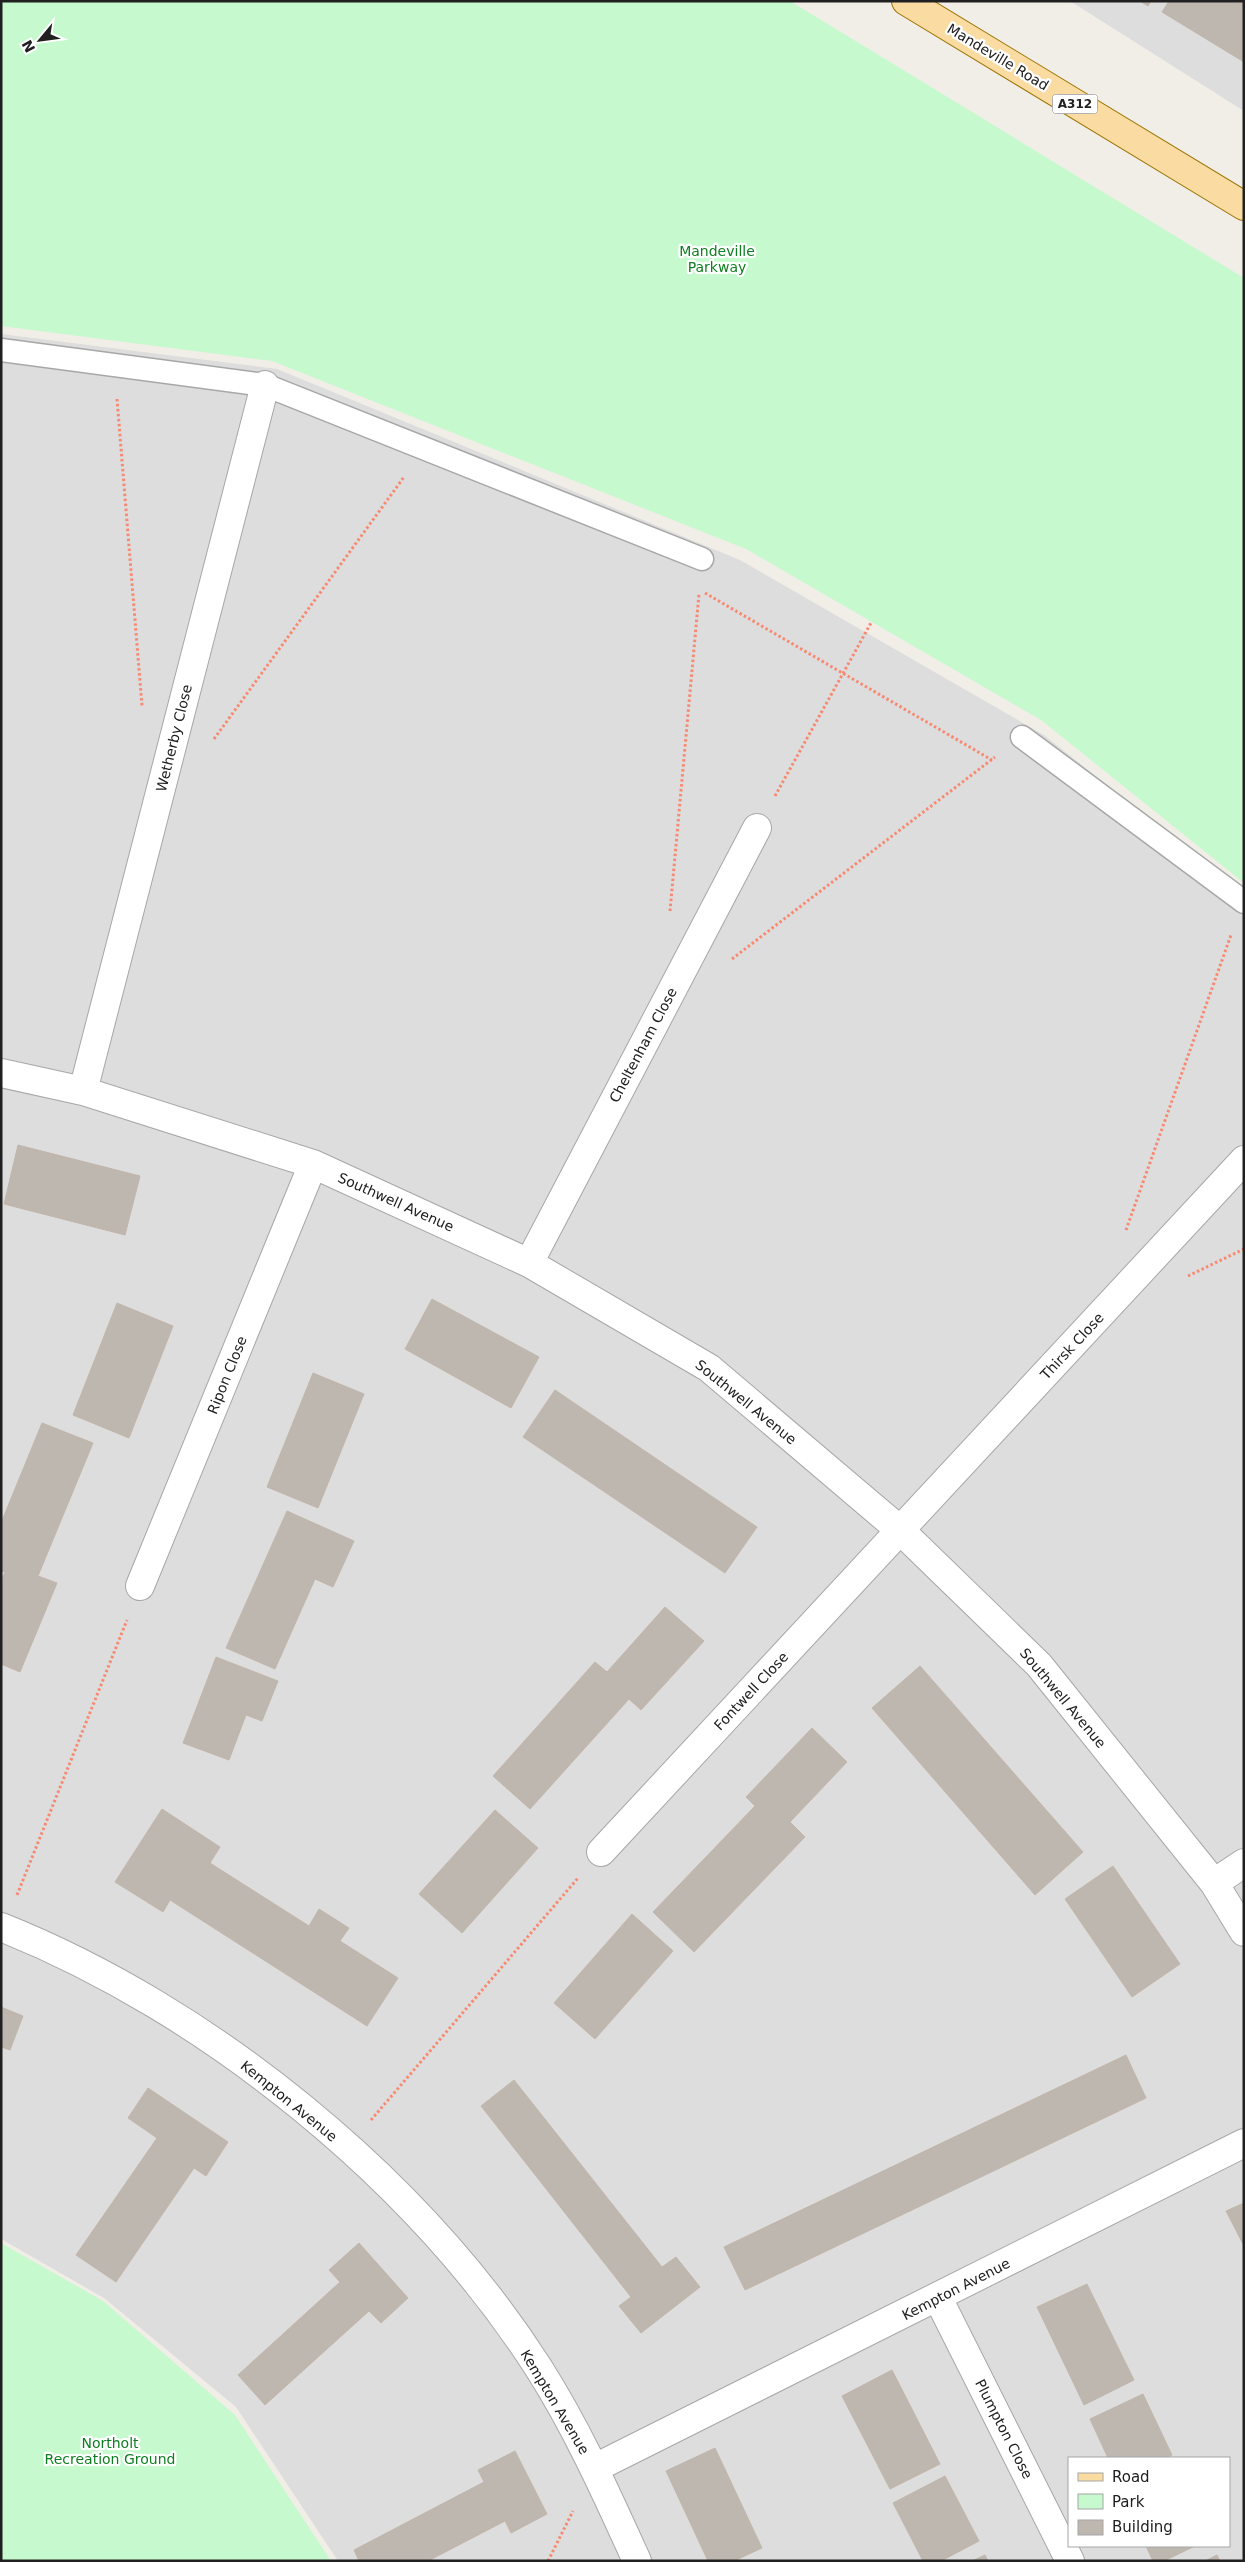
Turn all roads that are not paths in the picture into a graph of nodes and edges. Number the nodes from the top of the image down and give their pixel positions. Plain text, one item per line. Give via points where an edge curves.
1 (906, 1) edge
2 (1244, 206) edge
3 (1, 350) edge
4 (265, 385) junction
5 (702, 559) dead end
6 (1022, 736) road end
7 (757, 828) road end
8 (1243, 902) edge
9 (1, 1073) edge
10 (83, 1091) junction
11 (1244, 1160) edge
12 (313, 1164) junction
13 (529, 1263) junction
14 (900, 1531) junction
15 (140, 1586) road end
16 (601, 1852) road end
17 (1244, 1863) edge
18 (1214, 1883) junction
19 (3, 1928) edge
20 (1244, 1932) edge
21 (1244, 2143) edge
22 (938, 2298) junction
23 (594, 2468) junction
24 (637, 2561) edge
25 (1070, 2561) edge

1 - 2 main road, Mandeville Road / A312
3 - 4 lane
4 - 5 lane
4 - 10 street, Wetherby Close
6 - 8 lane
7 - 13 street, Cheltenham Close
9 - 10 street, Southwell Avenue
10 - 12 street, Southwell Avenue
11 - 14 street, Thirsk Close
12 - 13 street, Southwell Avenue
12 - 15 street, Ripon Close
13 - 14 street, Southwell Avenue via 709,1368
14 - 16 street, Fontwell Close
14 - 18 street, Southwell Avenue via 1039,1665
17 - 18 street
18 - 20 street, Southwell Avenue
19 - 23 street, Kempton Avenue via 93,1969 176,2017 268,2081 347,2147 414,2212 478,2285 538,2367
21 - 22 street, Kempton Avenue
22 - 23 street, Kempton Avenue
22 - 25 street, Plumpton Close
23 - 24 street

